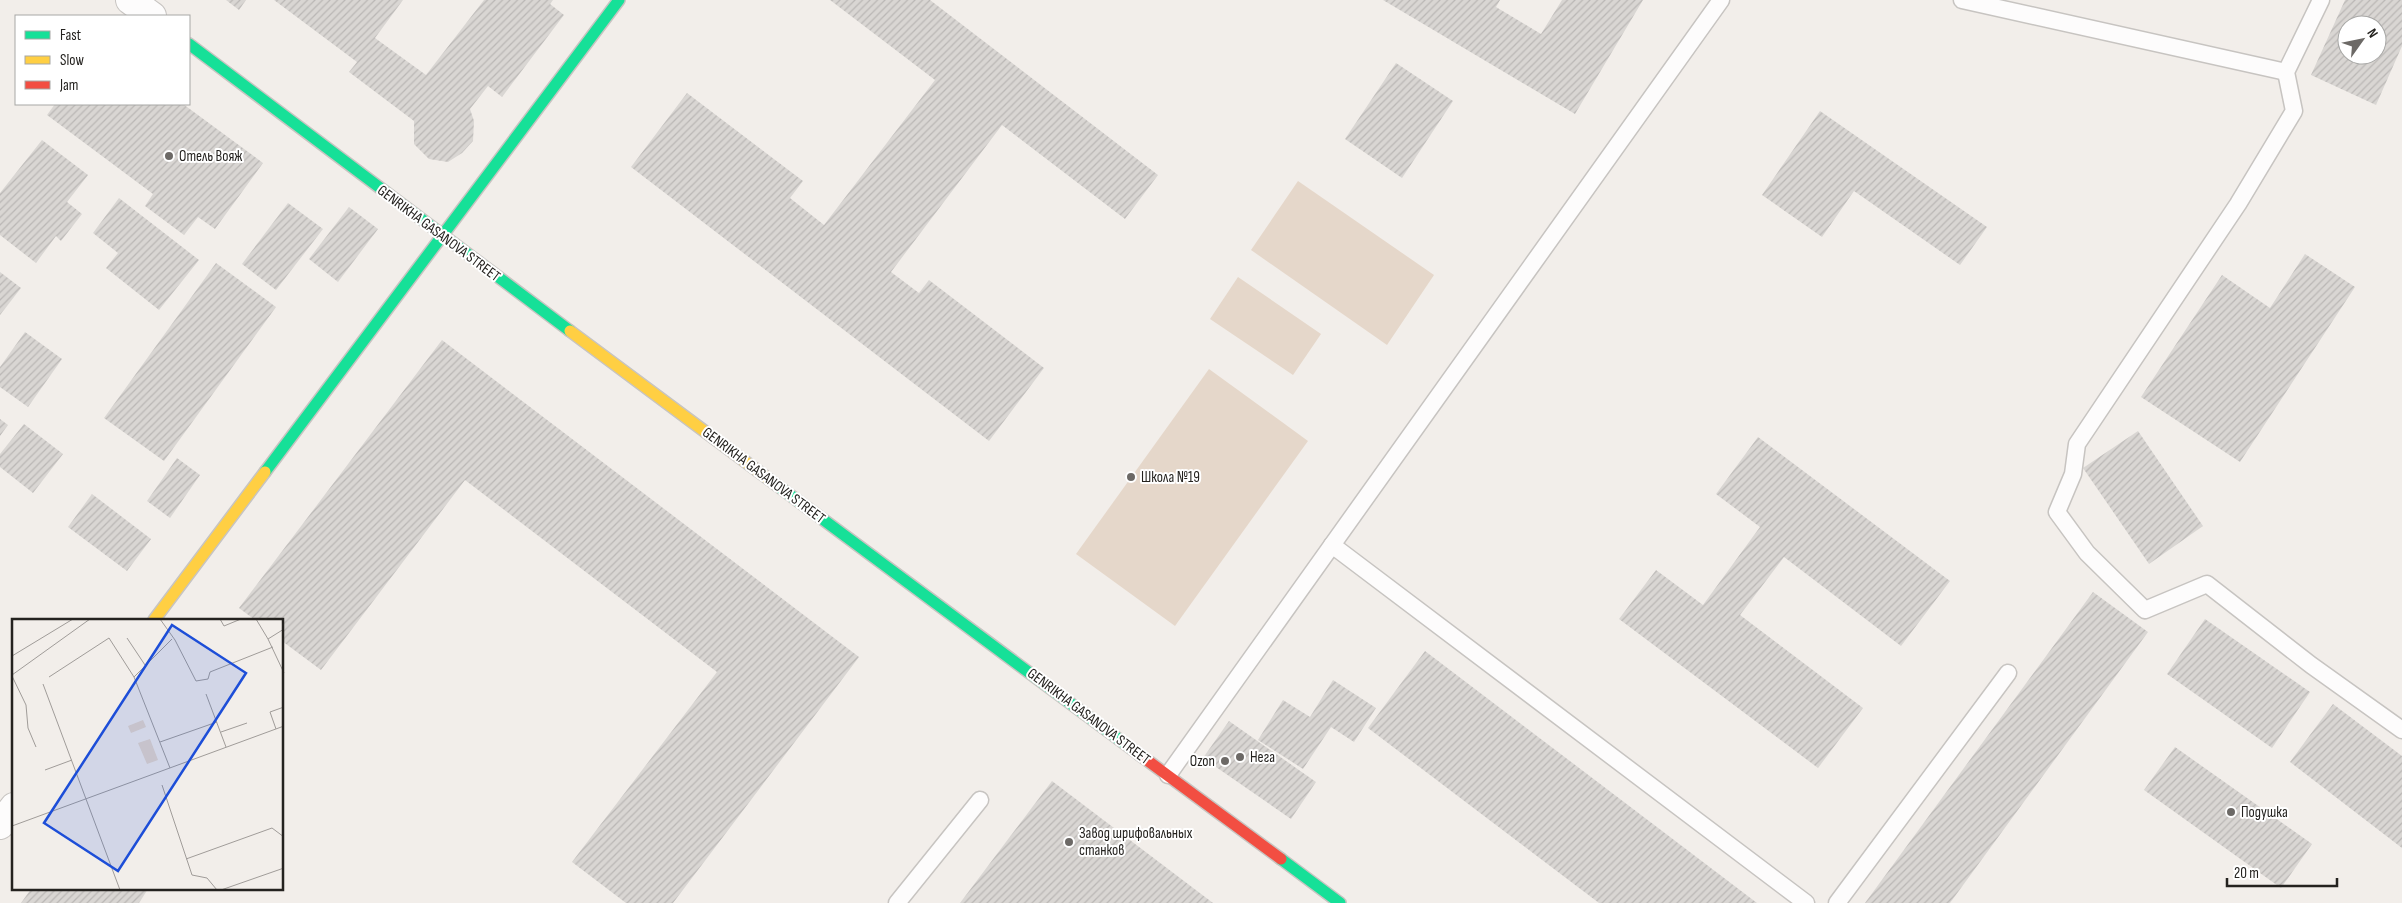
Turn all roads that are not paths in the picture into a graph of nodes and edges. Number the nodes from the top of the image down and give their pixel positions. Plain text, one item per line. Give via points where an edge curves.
1 (130, 0) edge
2 (618, 0) edge
3 (1721, 0) edge
4 (1962, 0) edge
5 (2321, 0) edge
6 (151, 15) edge
7 (190, 45) edge
8 (2286, 72) junction
9 (442, 236) junction
10 (1332, 545) junction
11 (155, 619) edge
12 (2008, 673) dead end
13 (2402, 730) edge
14 (1168, 775) junction
15 (980, 800) dead end
16 (12, 810) edge
17 (0, 825) edge
18 (898, 903) edge
19 (1340, 903) edge
20 (1806, 903) edge
21 (1837, 903) edge

1 - 6 street
2 - 9 street
3 - 10 lane
4 - 8 lane
5 - 8 lane
7 - 9 street, GENRIKHA GASANOVA STREET
8 - 13 lane via 2294,111 2238,204 2077,444 2073,474 2057,512 2087,553 2145,610 2207,584 2311,665
9 - 11 street
9 - 14 street, GENRIKHA GASANOVA STREET
10 - 14 lane
10 - 20 lane
12 - 21 lane
14 - 19 street, GENRIKHA GASANOVA STREET
15 - 18 lane
16 - 17 street

